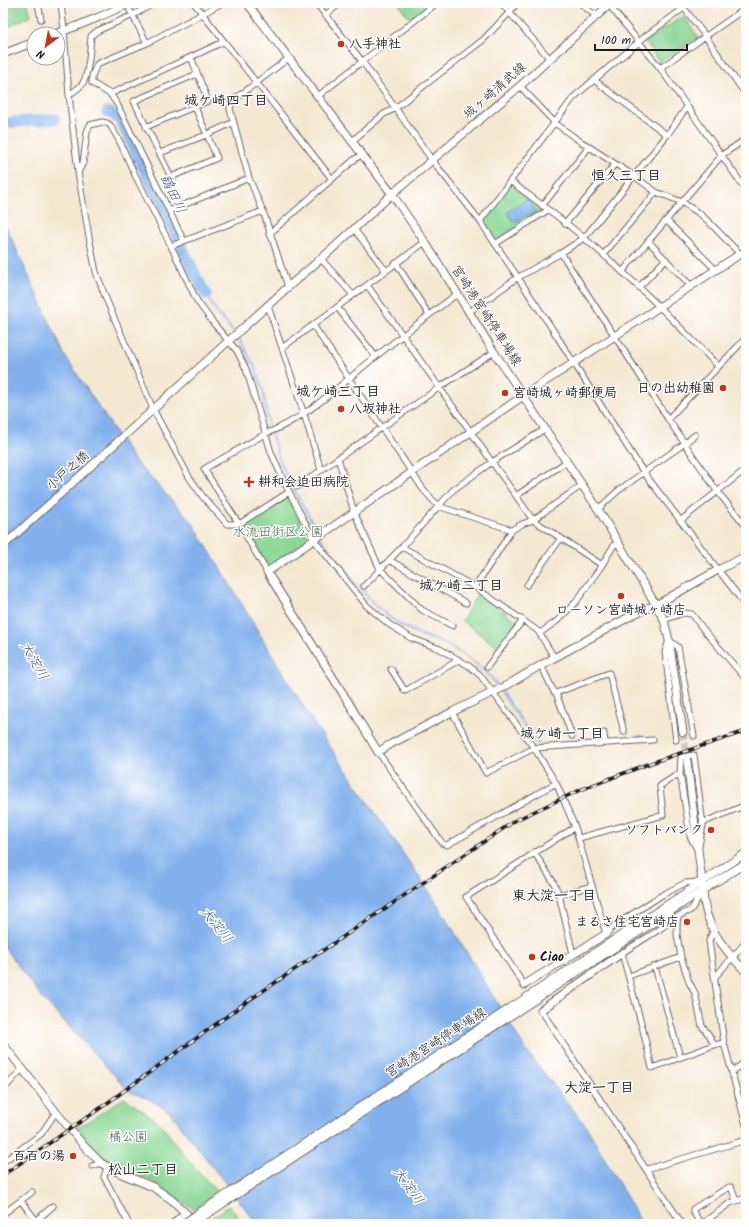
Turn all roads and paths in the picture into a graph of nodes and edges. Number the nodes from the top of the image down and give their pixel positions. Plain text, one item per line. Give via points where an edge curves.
1 (38, 3) edge
2 (61, 3) edge
3 (126, 3) edge
4 (130, 3) edge
5 (154, 3) edge
6 (194, 3) edge
7 (222, 3) edge
8 (247, 3) edge
9 (316, 3) edge
10 (341, 3) edge
11 (437, 3) edge
12 (501, 3) edge
13 (517, 3) edge
14 (580, 3) edge
15 (610, 4) edge
16 (746, 8) edge
17 (509, 13) junction
18 (202, 14) junction
19 (133, 15) junction
20 (325, 15) junction
21 (596, 16) junction
22 (41, 19) dead end
23 (64, 26) edge
24 (66, 29) edge
25 (706, 37) junction
26 (640, 41) junction
27 (223, 42) junction
28 (147, 43) junction
29 (26, 45) edge
30 (3, 54) edge
31 (66, 56) edge
32 (191, 58) junction
33 (289, 58) junction
34 (550, 59) junction
35 (362, 61) junction
36 (660, 68) junction
37 (197, 74) junction
38 (594, 80) junction
39 (256, 83) junction
40 (520, 86) junction
41 (69, 94) junction
42 (110, 94) junction
43 (746, 94) edge
44 (318, 96) junction
45 (195, 107) junction
46 (687, 107) junction
47 (394, 109) junction
48 (234, 122) junction
49 (555, 123) junction
50 (146, 127) junction
51 (206, 135) junction
52 (667, 135) junction
53 (746, 139) edge
54 (352, 141) junction
55 (589, 147) junction
56 (160, 153) junction
57 (363, 154) junction
58 (722, 155) junction
59 (432, 160) junction
60 (615, 164) junction
61 (78, 172) junction
62 (634, 176) junction
63 (249, 178) junction
64 (332, 179) junction
65 (510, 181) junction
66 (746, 190) edge
67 (656, 192) junction
68 (392, 194) junction
69 (682, 202) junction
70 (542, 206) junction
71 (548, 210) junction
72 (169, 211) junction
73 (263, 211) junction
74 (666, 220) junction
75 (480, 221) junction
76 (565, 224) junction
77 (354, 229) junction
78 (270, 234) junction
79 (584, 238) junction
80 (184, 241) junction
81 (425, 242) junction
82 (648, 242) junction
83 (495, 244) junction
84 (171, 246) junction
85 (561, 253) junction
86 (743, 253) edge
87 (603, 255) junction
88 (321, 259) junction
89 (666, 260) junction
90 (396, 263) junction
91 (716, 270) junction
92 (386, 271) junction
93 (622, 272) junction
94 (517, 278) junction
95 (367, 285) junction
96 (691, 286) junction
97 (288, 287) junction
98 (639, 287) junction
99 (457, 294) junction
100 (353, 295) junction
101 (268, 306) junction
102 (338, 307) junction
103 (660, 307) junction
104 (469, 312) junction
105 (429, 315) junction
106 (313, 325) junction
107 (402, 335) junction
108 (614, 336) junction
109 (746, 338) edge
110 (229, 341) junction
111 (282, 348) junction
112 (494, 352) junction
113 (376, 357) junction
114 (573, 364) junction
115 (718, 366) junction
116 (349, 378) junction
117 (440, 387) junction
118 (523, 396) junction
119 (151, 411) junction
120 (304, 414) junction
121 (668, 418) junction
122 (382, 427) junction
123 (545, 429) junction
124 (471, 432) junction
125 (264, 434) junction
126 (695, 434) dead end
127 (685, 443) junction
128 (338, 458) junction
129 (492, 462) junction
130 (566, 462) junction
131 (746, 469) edge
132 (321, 470) junction
133 (644, 472) junction
134 (413, 473) junction
135 (582, 486) junction
136 (297, 487) dead end
137 (718, 491) junction
138 (289, 492) junction
139 (516, 496) junction
140 (438, 506) junction
141 (598, 509) junction
142 (354, 512) junction
143 (533, 520) junction
144 (680, 521) junction
145 (239, 524) junction
146 (746, 526) edge
147 (512, 530) junction
148 (561, 538) junction
149 (314, 540) junction
150 (619, 543) junction
151 (3, 546) edge
152 (402, 547) junction
153 (746, 556) edge
154 (389, 560) junction
155 (602, 565) junction
156 (380, 569) junction
157 (718, 570) junction
158 (267, 572) junction
159 (527, 585) dead end
160 (364, 586) dead end
161 (475, 587) junction
162 (466, 603) dead end
163 (656, 605) junction
164 (746, 606) edge
165 (523, 620) junction
166 (664, 620) junction
167 (453, 626) dead end
168 (540, 633) junction
169 (669, 640) junction
170 (554, 657) junction
171 (459, 660) junction
172 (541, 665) junction
173 (487, 667) dead end
174 (391, 669) dead end
175 (746, 679) edge
176 (492, 692) junction
177 (556, 693) junction
178 (452, 712) junction
179 (624, 732) dead end
180 (683, 732) tunnel mouth
181 (604, 733) dead end
182 (572, 736) dead end
183 (694, 736) dead end
184 (653, 740) dead end
185 (676, 740) dead end
186 (605, 743) junction
187 (534, 748) junction
188 (378, 752) junction
189 (687, 761) tunnel mouth
190 (680, 773) junction
191 (556, 783) junction
192 (746, 805) edge
193 (702, 823) junction
194 (575, 826) junction
195 (579, 838) junction
196 (698, 851) junction
197 (534, 852) junction
198 (746, 853) edge
199 (746, 863) edge
200 (702, 882) junction
201 (592, 886) junction
202 (703, 890) junction
203 (559, 895) junction
204 (678, 916) junction
205 (713, 931) junction
206 (606, 934) junction
207 (746, 942) edge
208 (622, 953) junction
209 (573, 954) junction
210 (681, 957) junction
211 (732, 958) junction
212 (655, 967) junction
213 (746, 972) edge
214 (629, 976) junction
215 (715, 977) junction
216 (524, 985) joint
217 (520, 1006) junction
218 (541, 1010) joint
219 (724, 1043) junction
220 (3, 1045) edge
221 (714, 1045) junction
222 (680, 1057) junction
223 (746, 1061) edge
224 (22, 1069) junction
225 (732, 1072) junction
226 (3, 1090) edge
227 (56, 1112) junction
228 (746, 1124) edge
229 (746, 1140) edge
230 (3, 1162) edge
231 (101, 1163) junction
232 (92, 1166) dead end
233 (108, 1167) junction
234 (647, 1169) junction
235 (32, 1192) dead end
236 (746, 1198) edge
237 (736, 1200) junction
238 (21, 1201) junction
239 (53, 1206) dead end
240 (186, 1213) junction
241 (3, 1214) edge
242 (38, 1222) edge
243 (129, 1224) edge
244 (173, 1224) edge
245 (183, 1224) edge
246 (193, 1224) edge
247 (196, 1224) edge
248 (682, 1224) edge

1 - 22 street
2 - 23 street
3 - 19 street
4 - 24 street, bridge
5 - 19 street
6 - 18 street
7 - 18 street
8 - 33 street, 宮崎港宮崎停車場線
9 - 20 street
10 - 20 street
11 - 35 street
12 - 17 street
13 - 17 street
14 - 21 street
15 - 21 street, 城ヶ崎清武線
15 - 26 street
16 - 25 street
17 - 34 street
17 - 47 street via 483,40
18 - 27 street
18 - 28 street
19 - 28 street
19 - 41 street via 91,36 86,77 78,89
20 - 35 street
21 - 34 street, 城ヶ崎清武線
25 - 26 street via 684,8
25 - 36 street
25 - 43 street
26 - 36 street
26 - 38 street
27 - 32 street
27 - 39 street
28 - 42 street via 97,64 92,83
29 - 30 street
31 - 41 street
32 - 37 street
32 - 42 street
33 - 39 street
33 - 44 street, 宮崎港宮崎停車場線
34 - 40 street, 城ヶ崎清武線
35 - 44 street
35 - 47 street
36 - 46 street
37 - 45 street via 208,101
37 - 50 street via 134,101
38 - 49 street via 574,97
38 - 52 street
39 - 48 street via 232,101 230,109
39 - 64 street
40 - 49 street
40 - 59 street, 城ヶ崎清武線
41 - 61 street
42 - 72 street
44 - 54 street, 宮崎港宮崎停車場線
45 - 50 street
45 - 51 street
46 - 52 street
46 - 58 street
47 - 54 street via 384,114
47 - 59 street
48 - 51 street
48 - 63 street
49 - 55 street
49 - 65 street
50 - 56 street
51 - 56 street
51 - 56 street via 217,158 171,177
52 - 62 street
53 - 58 street
54 - 57 street, 宮崎港宮崎停車場線
55 - 60 street
55 - 70 street
57 - 64 street
57 - 68 street, 宮崎港宮崎停車場線
58 - 66 street
58 - 69 street
59 - 68 street, 城ヶ崎清武線
59 - 75 street
60 - 62 street
60 - 76 street
61 - 84 street via 84,163 86,132 90,125 107,123 119,140
61 - 119 street via 96,272
62 - 67 street
62 - 79 street
63 - 72 street
63 - 73 street
64 - 78 street
65 - 70 street
65 - 75 street
67 - 69 street
67 - 87 street
68 - 77 street, 城ヶ崎清武線
68 - 81 street, 宮崎港宮崎停車場線
69 - 74 street
69 - 86 street via 700,214
70 - 71 street
71 - 76 street
71 - 83 street
72 - 80 street
73 - 78 street
73 - 80 street
74 - 82 street
74 - 91 street
75 - 83 street
76 - 79 street
77 - 88 street, 城ヶ崎清武線
77 - 92 street
78 - 97 street
79 - 85 street
79 - 87 street
80 - 84 street
81 - 90 street
81 - 99 street, 宮崎港宮崎停車場線
82 - 89 street
82 - 93 street
83 - 94 street
84 - 110 street via 197,301
85 - 94 street
85 - 108 street
86 - 91 street
87 - 93 street
88 - 97 street, 城ヶ崎清武線
88 - 100 street
89 - 96 street
89 - 98 street
90 - 92 street
90 - 105 street
91 - 96 street
92 - 95 street
93 - 98 street
94 - 104 street
94 - 114 street
95 - 100 street
95 - 107 street
96 - 103 street
97 - 101 street, 城ヶ崎清武線
98 - 103 street
99 - 104 street, 宮崎港宮崎停車場線
99 - 105 street
100 - 102 street
101 - 110 street, 小戸之橋
101 - 111 street
102 - 106 street
102 - 113 street
103 - 108 street
103 - 115 street
104 - 112 street, 宮崎港宮崎停車場線
105 - 107 street
106 - 111 street
106 - 116 street
107 - 113 street
107 - 117 street
108 - 114 street
108 - 121 street
109 - 115 street
110 - 119 street, 小戸之橋
110 - 125 street via 246,369
111 - 120 street
112 - 117 street
112 - 118 street, 宮崎港宮崎停車場線
113 - 116 street
114 - 118 street
114 - 133 street
115 - 121 street
116 - 120 street
116 - 122 street
117 - 122 street
117 - 124 street
118 - 123 street, 宮崎港宮崎停車場線
118 - 124 street
119 - 145 street via 199,492 227,524
119 - 151 street, 小戸之橋
120 - 125 street
120 - 132 street
121 - 127 street
122 - 128 street
122 - 134 street
123 - 129 street
123 - 130 street, 宮崎港宮崎停車場線
124 - 129 street
124 - 134 street
125 - 138 street
125 - 145 street via 204,470
126 - 127 street
127 - 133 street
127 - 137 street
128 - 132 street
128 - 142 street
129 - 139 street
129 - 140 street via 453,490
130 - 135 street, 宮崎港宮崎停車場線
130 - 139 street
131 - 137 street
132 - 136 street
133 - 141 street
133 - 144 street
134 - 140 street
134 - 142 street
135 - 141 street, 宮崎港宮崎停車場線
135 - 143 street
137 - 144 street
137 - 146 street
138 - 145 street
138 - 149 street
139 - 143 street
140 - 147 street
140 - 152 street
141 - 150 street, 宮崎港宮崎停車場線
142 - 149 street
142 - 156 street
143 - 147 street
143 - 148 street
144 - 157 street
145 - 158 street
147 - 161 street
148 - 155 street
148 - 159 street
149 - 158 street
149 - 171 street via 367,606 411,638 440,649
150 - 155 street via 614,546
150 - 163 street, 宮崎港宮崎停車場線
152 - 154 street
152 - 161 street
153 - 157 street
154 - 156 street
154 - 162 street
155 - 168 street via 576,602
156 - 160 street
156 - 167 street via 422,610
157 - 163 street
157 - 164 street
158 - 188 street
161 - 165 street
163 - 166 street, 宮崎港宮崎停車場線
163 - 170 street
165 - 168 street
165 - 173 street
166 - 169 street, 宮崎港宮崎停車場線
166 - 175 street via 683,613 692,614
168 - 170 street
169 - 180 street, 宮崎港宮崎停車場線
169 - 183 street via 678,647
169 - 185 street via 665,652
170 - 172 street
171 - 174 street via 405,691
171 - 176 street via 480,675
172 - 176 street
172 - 177 street
176 - 178 street
176 - 187 street
177 - 179 street via 609,673
177 - 182 street
178 - 187 street via 486,773
178 - 188 street
181 - 186 street
184 - 186 street
186 - 187 street
187 - 191 street
188 - 191 street via 442,843 447,845
189 - 196 street
190 - 193 street via 681,757 694,755
190 - 195 street via 660,786 664,815
190 - 196 street via 690,836
191 - 194 street
192 - 193 street
193 - 196 street
194 - 195 street
194 - 197 street
195 - 201 street
196 - 200 street
197 - 203 street
197 - 216 street via 466,897
198 - 200 street, 宮崎港宮崎停車場線
199 - 202 street, 宮崎港宮崎停車場線
200 - 202 street
200 - 206 street via 685,883 662,895 615,925
200 - 217 street, 宮崎港宮崎停車場線
201 - 203 street
201 - 206 street
202 - 204 street via 691,910
202 - 205 street via 703,902
202 - 217 street, 宮崎港宮崎停車場線
203 - 209 street
204 - 208 street
204 - 210 street via 677,934
205 - 211 street
205 - 215 street via 709,941
206 - 209 street
207 - 211 street
208 - 214 street
208 - 218 street
209 - 216 street
210 - 212 street
210 - 221 street via 695,993 702,1026
211 - 213 street
211 - 215 street
212 - 214 street
212 - 222 street
214 - 222 street via 652,1068
215 - 219 street
217 - 245 street, 宮崎港宮崎停車場線, bridge
217 - 246 street, 宮崎港宮崎停車場線, bridge
218 - 234 street
219 - 221 street
219 - 225 street
220 - 224 street
221 - 222 street
223 - 225 street
224 - 226 street
224 - 227 street
225 - 228 street
227 - 230 street via 41,1134
227 - 231 street
229 - 234 street
231 - 232 street
231 - 233 street
233 - 240 street via 152,1187
233 - 243 street via 104,1177
234 - 248 street
235 - 238 street
236 - 237 street
237 - 237 street via 703,1223 693,1212 693,1209 729,1186
238 - 241 street
238 - 242 street
239 - 242 street
240 - 244 street
240 - 247 street

